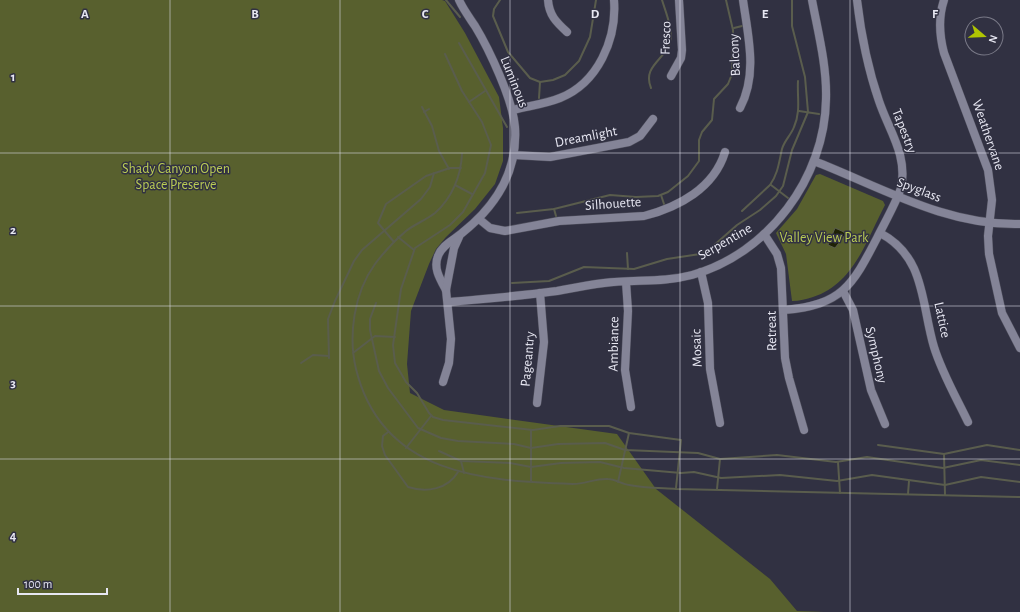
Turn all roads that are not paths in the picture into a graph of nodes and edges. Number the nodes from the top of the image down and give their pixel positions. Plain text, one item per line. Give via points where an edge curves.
1 (458, 0) edge
2 (548, 0) edge
3 (614, 0) edge
4 (679, 0) edge
5 (743, 0) edge
6 (812, 0) edge
7 (857, 0) edge
8 (944, 0) edge
9 (567, 32) dead end
10 (671, 76) dead end
11 (740, 108) dead end
12 (513, 110) junction
13 (653, 119) dead end
14 (725, 152) dead end
15 (514, 155) junction
16 (814, 161) junction
17 (898, 197) junction
18 (479, 219) junction
19 (989, 222) junction
20 (1020, 224) edge
21 (880, 233) junction
22 (764, 234) junction
23 (461, 235) junction
24 (701, 272) junction
25 (626, 282) junction
26 (446, 290) junction
27 (843, 291) junction
28 (540, 293) junction
29 (448, 302) junction
30 (784, 310) junction
31 (1020, 348) edge
32 (443, 382) dead end
33 (537, 403) dead end
34 (630, 407) dead end
35 (968, 422) dead end
36 (720, 423) dead end
37 (884, 424) dead end
38 (804, 430) dead end

1 - 12 street, Luminous via 481,37
2 - 9 street via 554,20
3 - 12 street via 612,28 599,66 591,76 561,98
4 - 10 street, Fresco via 682,50 681,58
5 - 11 street, Balcony via 750,76 746,96
6 - 16 street, Serpentine via 824,66 826,98 822,133
7 - 17 street, Tapestry via 870,73 902,157 902,183
8 - 19 street, Weathervane via 939,21 944,53 988,170 992,200
12 - 15 street, Luminous
13 - 15 street, Dreamlight via 640,136 629,142 550,157
14 - 18 street, Silhouette via 717,172 699,190 687,199 644,216 559,221 505,231 490,228
15 - 18 street, Luminous via 501,192
16 - 17 street, Spyglass
16 - 22 street, Serpentine via 795,197
17 - 19 street, Spyglass via 945,214
17 - 21 street, Tapestry
18 - 23 street, Luminous
19 - 20 street, Spyglass
19 - 31 street, Weathervane via 989,254 1000,308
21 - 27 street, Tapestry via 859,273
21 - 35 street, Lattice via 899,247 914,269 921,285 938,358
22 - 24 street, Serpentine via 732,257
22 - 30 street, Retreat via 780,261
23 - 26 street, Luminous via 454,248
23 - 26 street, Luminous via 444,247 436,260 437,271
24 - 25 street, Serpentine via 661,281
24 - 36 street, Mosaic via 708,303 710,369
25 - 28 street, Serpentine
25 - 34 street, Ambiance via 628,311 625,362
26 - 29 street, Luminous
27 - 30 street, Tapestry via 815,306
27 - 37 street, Symphony via 853,310 869,385
28 - 29 street, Serpentine
28 - 33 street, Pageantry via 544,342
29 - 32 street, Luminous via 451,348
30 - 38 street, Retreat via 786,363

